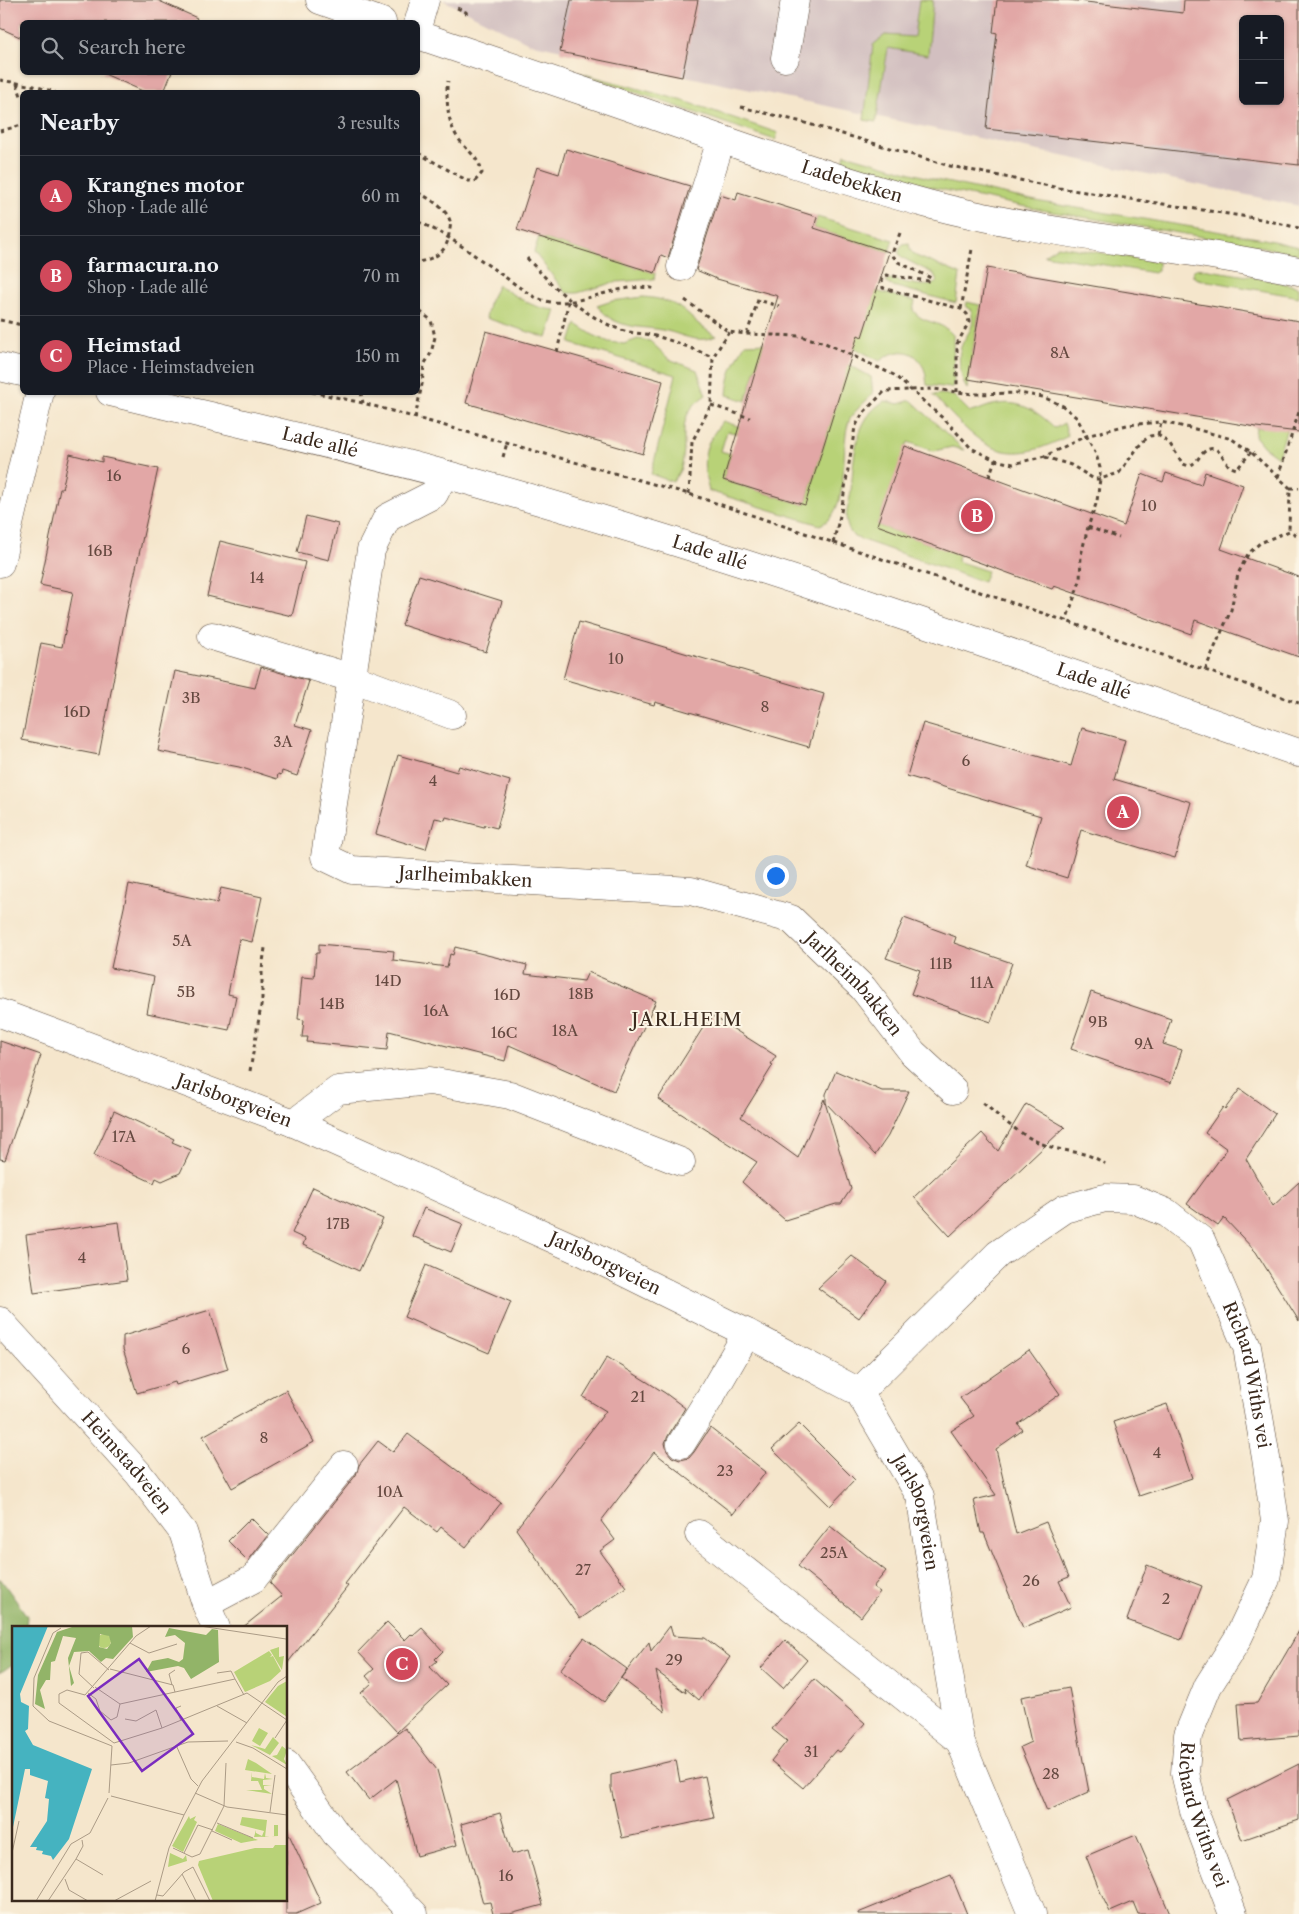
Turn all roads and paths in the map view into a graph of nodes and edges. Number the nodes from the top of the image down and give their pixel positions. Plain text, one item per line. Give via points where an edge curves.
1 (320, 0) edge
2 (425, 0) edge
3 (795, 0) edge
4 (376, 20) edge
5 (419, 20) edge
6 (420, 36) edge
7 (785, 58) dead end
8 (449, 79) dead end
9 (0, 80) edge
10 (17, 83) junction
11 (47, 90) edge
12 (20, 93) edge
13 (802, 122) dead end
14 (20, 126) edge
15 (0, 131) edge
16 (720, 140) junction
17 (420, 154) edge
18 (420, 194) edge
19 (420, 223) edge
20 (1299, 228) edge
21 (900, 232) dead end
22 (449, 239) junction
23 (972, 249) dead end
24 (527, 258) dead end
25 (420, 262) edge
26 (680, 267) dead end
27 (1299, 271) edge
28 (660, 290) dead end
29 (682, 299) dead end
30 (570, 300) junction
31 (779, 306) dead end
32 (961, 309) junction
33 (420, 312) edge
34 (0, 320) edge
35 (20, 325) edge
36 (729, 332) junction
37 (747, 334) junction
38 (557, 352) dead end
39 (713, 357) junction
40 (0, 367) edge
41 (20, 372) edge
42 (420, 389) edge
43 (911, 389) junction
44 (958, 392) junction
45 (39, 395) edge
46 (122, 395) edge
47 (326, 395) edge
48 (361, 395) edge
49 (419, 395) edge
50 (363, 403) junction
51 (711, 405) junction
52 (1299, 412) edge
53 (415, 418) junction
54 (750, 418) dead end
55 (1161, 422) junction
56 (1158, 435) junction
57 (1086, 436) junction
58 (1251, 452) junction
59 (1045, 456) junction
60 (995, 460) junction
61 (444, 474) junction
62 (1278, 476) junction
63 (989, 477) dead end
64 (1100, 480) junction
65 (1290, 488) junction
66 (1299, 488) edge
67 (689, 494) junction
68 (1088, 527) junction
69 (1289, 531) junction
70 (1299, 536) edge
71 (1119, 538) dead end
72 (833, 543) junction
73 (0, 563) edge
74 (1066, 621) junction
75 (212, 636) dead end
76 (1205, 670) junction
77 (352, 678) junction
78 (1299, 703) edge
79 (452, 715) dead end
80 (1299, 753) edge
81 (265, 948) dead end
82 (0, 1013) edge
83 (953, 1090) dead end
84 (980, 1100) dead end
85 (241, 1103) junction
86 (294, 1123) junction
87 (681, 1162) dead end
88 (1106, 1198) junction
89 (0, 1321) edge
90 (747, 1333) junction
91 (859, 1392) junction
92 (681, 1444) dead end
93 (344, 1465) dead end
94 (699, 1534) dead end
95 (211, 1616) edge
96 (960, 1741) junction
97 (288, 1767) edge
98 (414, 1914) edge
99 (1032, 1914) edge
100 (1233, 1914) edge

1 - 4 street
2 - 5 street
3 - 7 street
6 - 16 street, Ladebekken
8 - 17 path via 446,85 448,116 456,136 480,164 482,173 475,181 468,181
9 - 10 path
10 - 11 path
10 - 12 path
13 - 20 path via 950,166 1059,188 1261,219
14 - 15 path
16 - 26 street
16 - 27 street, Ladebekken via 930,205 1025,225
18 - 22 path via 440,206 450,221
19 - 22 path
21 - 32 path via 893,256 898,262 931,278 928,281 886,275 882,280 883,288
22 - 25 path via 442,252 432,260
22 - 30 path via 528,293 550,302
23 - 32 path
24 - 30 path
28 - 30 path via 645,287 617,289
29 - 36 path
30 - 38 path
30 - 39 path via 622,330 658,336
31 - 37 path via 758,300
32 - 44 path via 969,322 957,344
33 - 42 path via 431,320 434,337
34 - 35 path
36 - 37 path
36 - 39 path
37 - 43 path via 800,336 826,342 894,375
39 - 51 path
40 - 41 street
43 - 44 path
43 - 60 path via 971,448
43 - 72 path via 885,391 863,413 855,427
44 - 57 path via 1019,393 1043,397 1063,406 1077,418
45 - 73 street
46 - 61 street, Lade allé
47 - 50 path
48 - 50 path
49 - 53 path
50 - 53 path
51 - 54 path
51 - 67 path via 692,442
52 - 62 path
53 - 67 path
55 - 56 path
55 - 57 path via 1127,424
55 - 58 path via 1232,439
56 - 58 path via 1170,444 1183,464 1189,466 1205,451 1213,449 1221,452 1230,466 1237,469
56 - 64 path via 1142,442 1119,473
57 - 59 path
57 - 64 path via 1096,454
58 - 62 path
59 - 60 path via 1013,464
59 - 64 path
60 - 63 path
61 - 77 street, Jarlheimbakken via 434,494 388,518 372,550
61 - 80 street, Lade allé via 703,550 931,624
62 - 65 path
64 - 68 path
65 - 66 path
65 - 69 path
67 - 72 path
68 - 71 path
68 - 74 path via 1081,556 1080,581
69 - 70 path
69 - 76 path via 1260,543 1248,554 1238,574 1231,610
72 - 74 path
74 - 76 path
75 - 77 street
76 - 78 path
77 - 79 street
77 - 83 street, Jarlheimbakken via 325,857 352,870 691,891 791,919 863,988 912,1053
81 - 85 path via 262,1000 249,1078
82 - 85 street, Jarlsborgveien
84 - 88 path via 1032,1140 1100,1160 1106,1165
85 - 86 street, Jarlsborgveien
86 - 87 street via 338,1090 430,1081 510,1095
86 - 90 street, Jarlsborgveien via 583,1252
88 - 91 street, Richard Withs vei via 1064,1209 998,1254
88 - 100 street, Richard Withs vei via 1133,1200 1168,1213 1201,1240 1247,1347 1275,1522 1266,1579 1237,1640 1208,1686 1188,1735 1185,1774 1194,1811
89 - 95 street, Heimstadveien via 138,1473 183,1532
90 - 91 street, Jarlsborgveien
90 - 92 street
91 - 96 street, Jarlsborgveien via 920,1496
93 - 95 street via 253,1579
94 - 96 street, Jarlsborgveien
96 - 99 street, Jarlsborgveien
97 - 98 street via 336,1834

